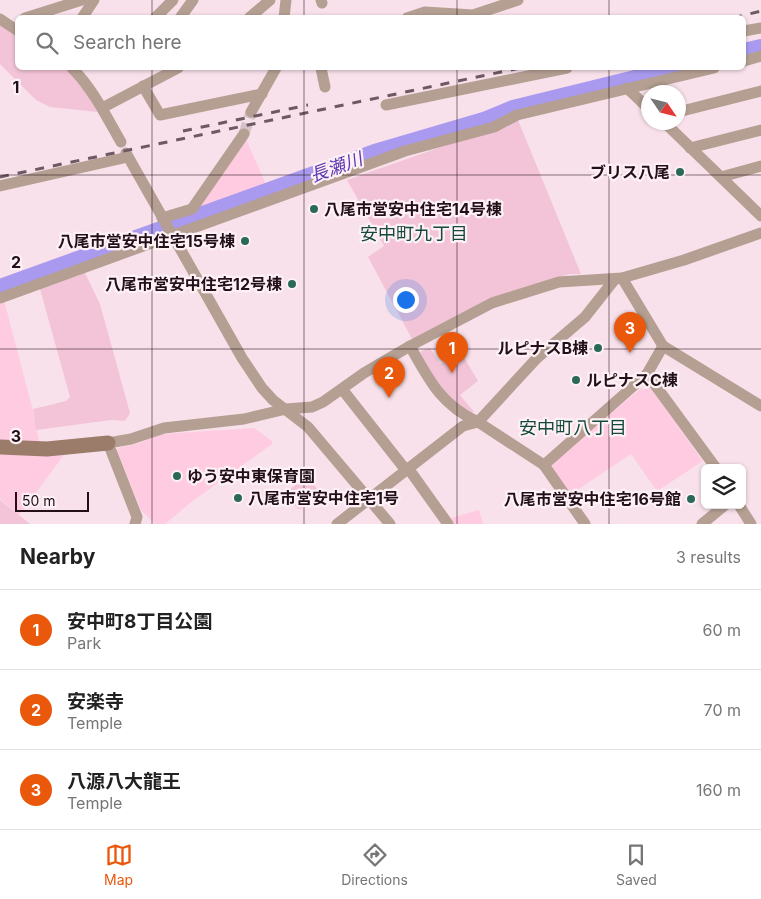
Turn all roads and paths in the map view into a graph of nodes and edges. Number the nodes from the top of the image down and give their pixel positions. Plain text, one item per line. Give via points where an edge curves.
1 (82, 0) edge
2 (94, 0) edge
3 (173, 0) edge
4 (270, 0) edge
5 (286, 0) edge
6 (518, 0) edge
7 (191, 1) edge
8 (35, 15) edge
9 (84, 15) edge
10 (163, 15) edge
11 (182, 15) edge
12 (252, 15) edge
13 (284, 15) edge
14 (416, 15) edge
15 (473, 15) edge
16 (473, 15) edge
17 (761, 28) edge
18 (746, 32) edge
19 (761, 56) edge
20 (746, 60) edge
21 (74, 70) edge
22 (174, 70) edge
23 (275, 70) edge
24 (321, 70) edge
25 (557, 70) edge
26 (705, 70) edge
27 (144, 86) junction
28 (325, 87) dead end
29 (627, 88) junction
30 (761, 91) edge
31 (262, 94) junction
32 (641, 101) edge
33 (386, 105) dead end
34 (102, 108) junction
35 (686, 110) edge
36 (251, 112) tunnel mouth
37 (672, 130) edge
38 (761, 130) edge
39 (244, 134) tunnel mouth
40 (690, 148) junction
41 (125, 151) junction
42 (761, 166) edge
43 (721, 176) junction
44 (0, 186) edge
45 (761, 216) edge
46 (168, 228) junction
47 (761, 233) edge
48 (619, 279) junction
49 (0, 298) edge
50 (410, 346) junction
51 (663, 346) junction
52 (647, 374) junction
53 (342, 389) junction
54 (759, 400) edge
55 (286, 409) junction
56 (478, 422) junction
57 (108, 443) junction
58 (0, 447) edge
59 (713, 464) edge
60 (544, 465) junction
61 (407, 469) junction
62 (368, 499) junction
63 (720, 509) edge
64 (742, 509) edge
65 (135, 524) edge
66 (338, 524) edge
67 (390, 524) edge
68 (448, 524) edge
69 (586, 524) edge
70 (702, 524) edge
71 (751, 524) edge

1 - 8 street
2 - 9 street
3 - 10 street
4 - 12 street
5 - 13 street
6 - 15 street
7 - 11 street
14 - 16 street via 425,12
17 - 18 street
19 - 20 street
21 - 34 street
22 - 27 street
23 - 31 street
24 - 28 street
25 - 33 street
26 - 29 street
27 - 31 street via 160,116
27 - 34 street
29 - 32 street
29 - 46 street via 517,115 494,127 405,151 253,205
30 - 35 street
31 - 36 street
34 - 41 street
37 - 40 street
38 - 40 street
39 - 46 street via 192,209
40 - 43 street
41 - 44 street
41 - 46 street
42 - 43 street
43 - 45 street
46 - 49 street
46 - 55 street via 242,358 262,388
47 - 48 street
48 - 50 street via 558,282 492,303
48 - 51 street
48 - 56 street via 585,317 537,358
50 - 53 street
50 - 56 street via 432,385 459,413
51 - 52 street
51 - 54 street
52 - 59 street
52 - 60 street
53 - 55 street via 312,407
53 - 61 street
55 - 57 street via 244,419 158,430
55 - 62 street via 308,427
56 - 60 street
56 - 61 street via 462,426
57 - 58 street via 47,449
57 - 65 street via 136,517
60 - 69 street
61 - 62 street
61 - 68 street
62 - 66 street
62 - 67 street
63 - 70 street
64 - 71 street

